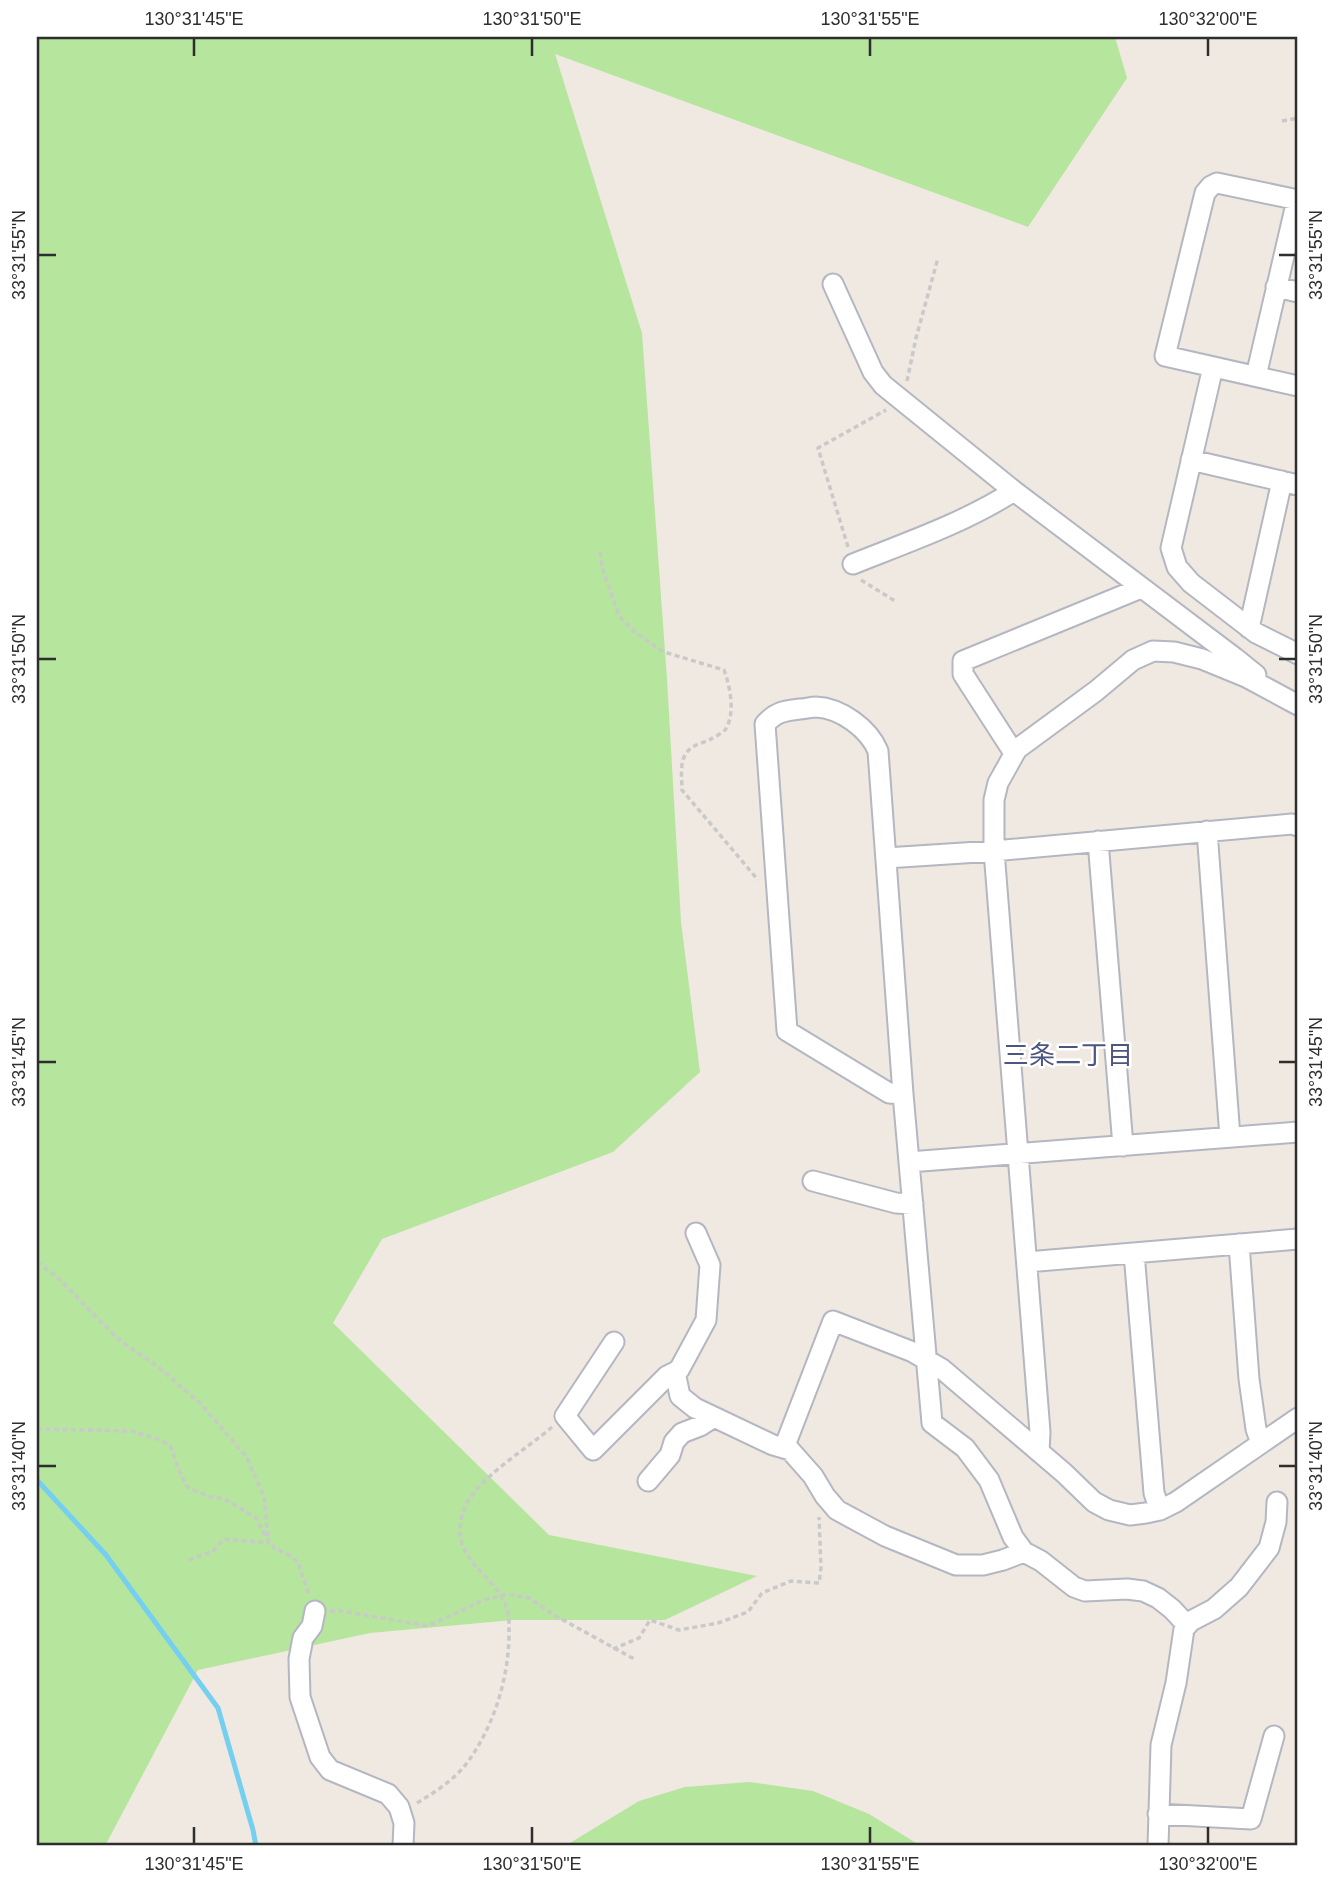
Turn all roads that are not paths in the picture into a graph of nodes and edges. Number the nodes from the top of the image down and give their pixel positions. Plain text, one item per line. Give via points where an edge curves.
1 (1298, 200) edge
2 (833, 284) dead end
3 (1276, 287) junction
4 (1298, 292) edge
5 (1213, 367) junction
6 (1255, 376) junction
7 (1298, 386) edge
8 (1191, 460) junction
9 (1290, 483) edge
10 (1014, 491) junction
11 (853, 564) road end
12 (1141, 588) junction
13 (1249, 628) junction
14 (1298, 654) edge
15 (1275, 692) junction
16 (1298, 705) edge
17 (1014, 753) junction
18 (1298, 826) edge
19 (1207, 831) junction
20 (1098, 841) junction
21 (994, 850) junction
22 (886, 858) junction
23 (903, 1094) junction
24 (1298, 1132) edge
25 (1230, 1137) junction
26 (1123, 1146) junction
27 (1018, 1154) junction
28 (909, 1162) junction
29 (813, 1181) dead end
30 (913, 1203) junction
31 (696, 1233) dead end
32 (1298, 1239) edge
33 (1239, 1244) junction
34 (1134, 1253) junction
35 (1027, 1262) junction
36 (614, 1342) dead end
37 (927, 1360) junction
38 (675, 1372) junction
39 (714, 1417) junction
40 (1298, 1418) edge
41 (1261, 1443) junction
42 (784, 1448) junction
43 (1040, 1452) junction
44 (648, 1481) dead end
45 (1277, 1502) dead end
46 (1160, 1510) junction
47 (1024, 1552) junction
48 (315, 1611) road end
49 (1187, 1625) junction
50 (1274, 1736) dead end
51 (1158, 1814) junction
52 (403, 1846) edge
53 (1158, 1846) edge

1 - 3 street
1 - 5 street via 1217,183 1205,193 1166,356
2 - 10 street via 883,385
3 - 4 street
3 - 6 street
5 - 6 street
5 - 8 street
6 - 7 street
8 - 9 street
8 - 13 street via 1171,548 1173,558 1191,583
9 - 13 street
10 - 11 street via 939,531
10 - 12 street
12 - 15 street
12 - 17 street via 963,661 963,674
13 - 14 street
15 - 16 street
15 - 17 street via 1202,659 1153,651 1133,660
17 - 21 street via 994,800
18 - 19 street
19 - 20 street
19 - 25 street
20 - 21 street
20 - 26 street
21 - 22 street
21 - 27 street
22 - 23 street
22 - 23 street via 878,751 873,739 837,713 818,707 773,715 765,724 787,1031 889,1093
23 - 28 street
24 - 25 street
25 - 26 street
26 - 27 street
27 - 28 street
27 - 35 street
28 - 30 street
29 - 30 street via 896,1203
30 - 37 street
31 - 38 street via 710,1265 706,1320
32 - 33 street
33 - 34 street
33 - 41 street via 1249,1379
34 - 35 street
34 - 46 street via 1154,1493
35 - 43 street
36 - 38 street via 565,1416 593,1450
37 - 42 street via 833,1321
37 - 43 street
37 - 47 street via 932,1423 964,1448 989,1480
38 - 39 street via 680,1396
39 - 42 street
39 - 44 street via 682,1433
40 - 41 street
41 - 46 street
42 - 47 street via 813,1476 836,1510 885,1536 956,1566 983,1566
43 - 46 street via 1094,1502 1109,1510 1130,1515
45 - 49 street via 1269,1548 1239,1587
47 - 49 street via 1085,1591 1143,1591 1158,1598
48 - 52 street via 299,1659 300,1697 320,1757 330,1770 388,1794 404,1823
49 - 51 street via 1161,1745
50 - 51 street via 1251,1819
51 - 53 street

